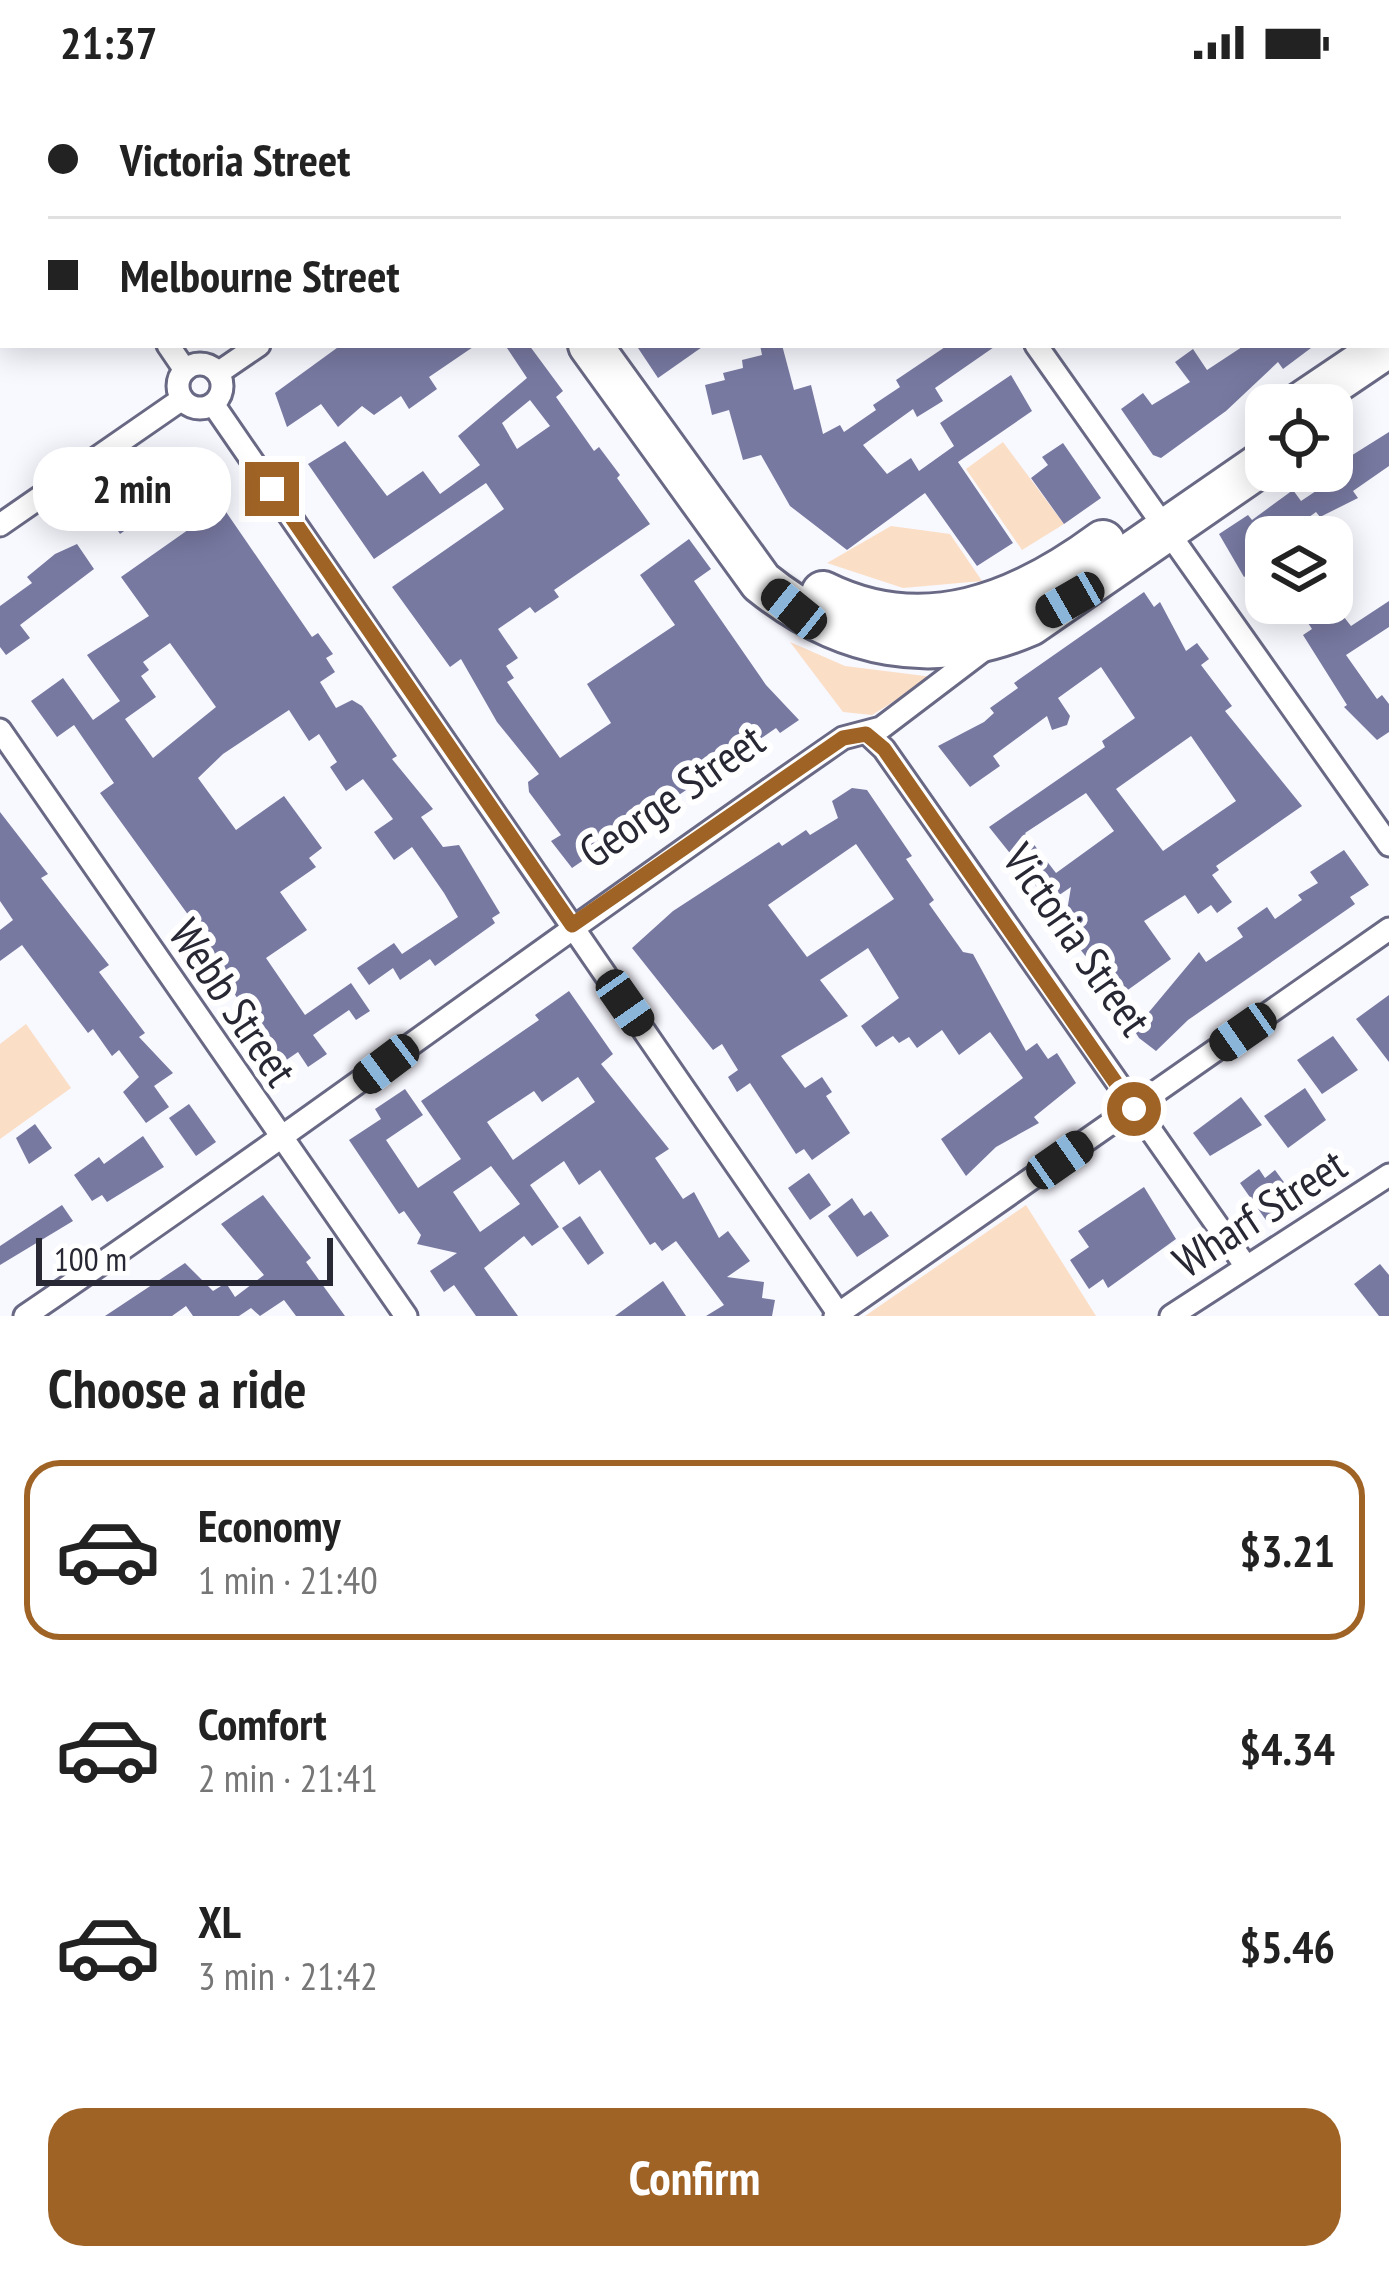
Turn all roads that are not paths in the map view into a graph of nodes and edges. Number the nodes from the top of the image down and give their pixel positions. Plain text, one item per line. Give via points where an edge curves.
1 (170, 348) edge
2 (255, 348) edge
3 (592, 348) edge
4 (619, 348) edge
5 (1038, 348) edge
6 (1385, 348) edge
7 (185, 370) junction
8 (218, 373) junction
9 (1389, 375) edge
10 (1331, 384) edge
11 (182, 399) junction
12 (1353, 400) edge
13 (213, 404) junction
14 (1245, 446) edge
15 (1245, 472) edge
16 (1159, 519) junction
17 (0, 525) edge
18 (992, 622) junction
19 (0, 730) edge
20 (866, 734) junction
21 (1389, 845) edge
22 (572, 925) junction
23 (1389, 929) edge
24 (1134, 1109) junction
25 (282, 1142) junction
26 (1389, 1174) edge
27 (1245, 1264) junction
28 (836, 1315) edge
29 (25, 1316) edge
30 (406, 1316) edge
31 (1171, 1316) edge

1 - 7 street
2 - 8 street
3 - 18 highway via 734,548 794,609 873,643 918,648
4 - 18 highway via 756,540 810,586 879,614
5 - 16 street
6 - 10 highway
7 - 8 street via 198,364
7 - 11 street
8 - 13 street via 222,386
9 - 12 highway
11 - 13 street via 193,407
11 - 17 street
13 - 22 street
14 - 16 highway, George Street
15 - 16 highway, George Street
16 - 18 highway, George Street via 1052,577
16 - 21 street
18 - 20 street, George Street via 985,655
19 - 25 street, Webb Street
20 - 22 street, George Street via 843,738
20 - 24 street, Victoria Street
22 - 25 street, George Street
22 - 28 street
23 - 24 street
24 - 27 street, Victoria Street
24 - 28 street
25 - 29 street, George Street
25 - 30 street, Webb Street
26 - 27 street, Wharf Street
27 - 31 street, Wharf Street

